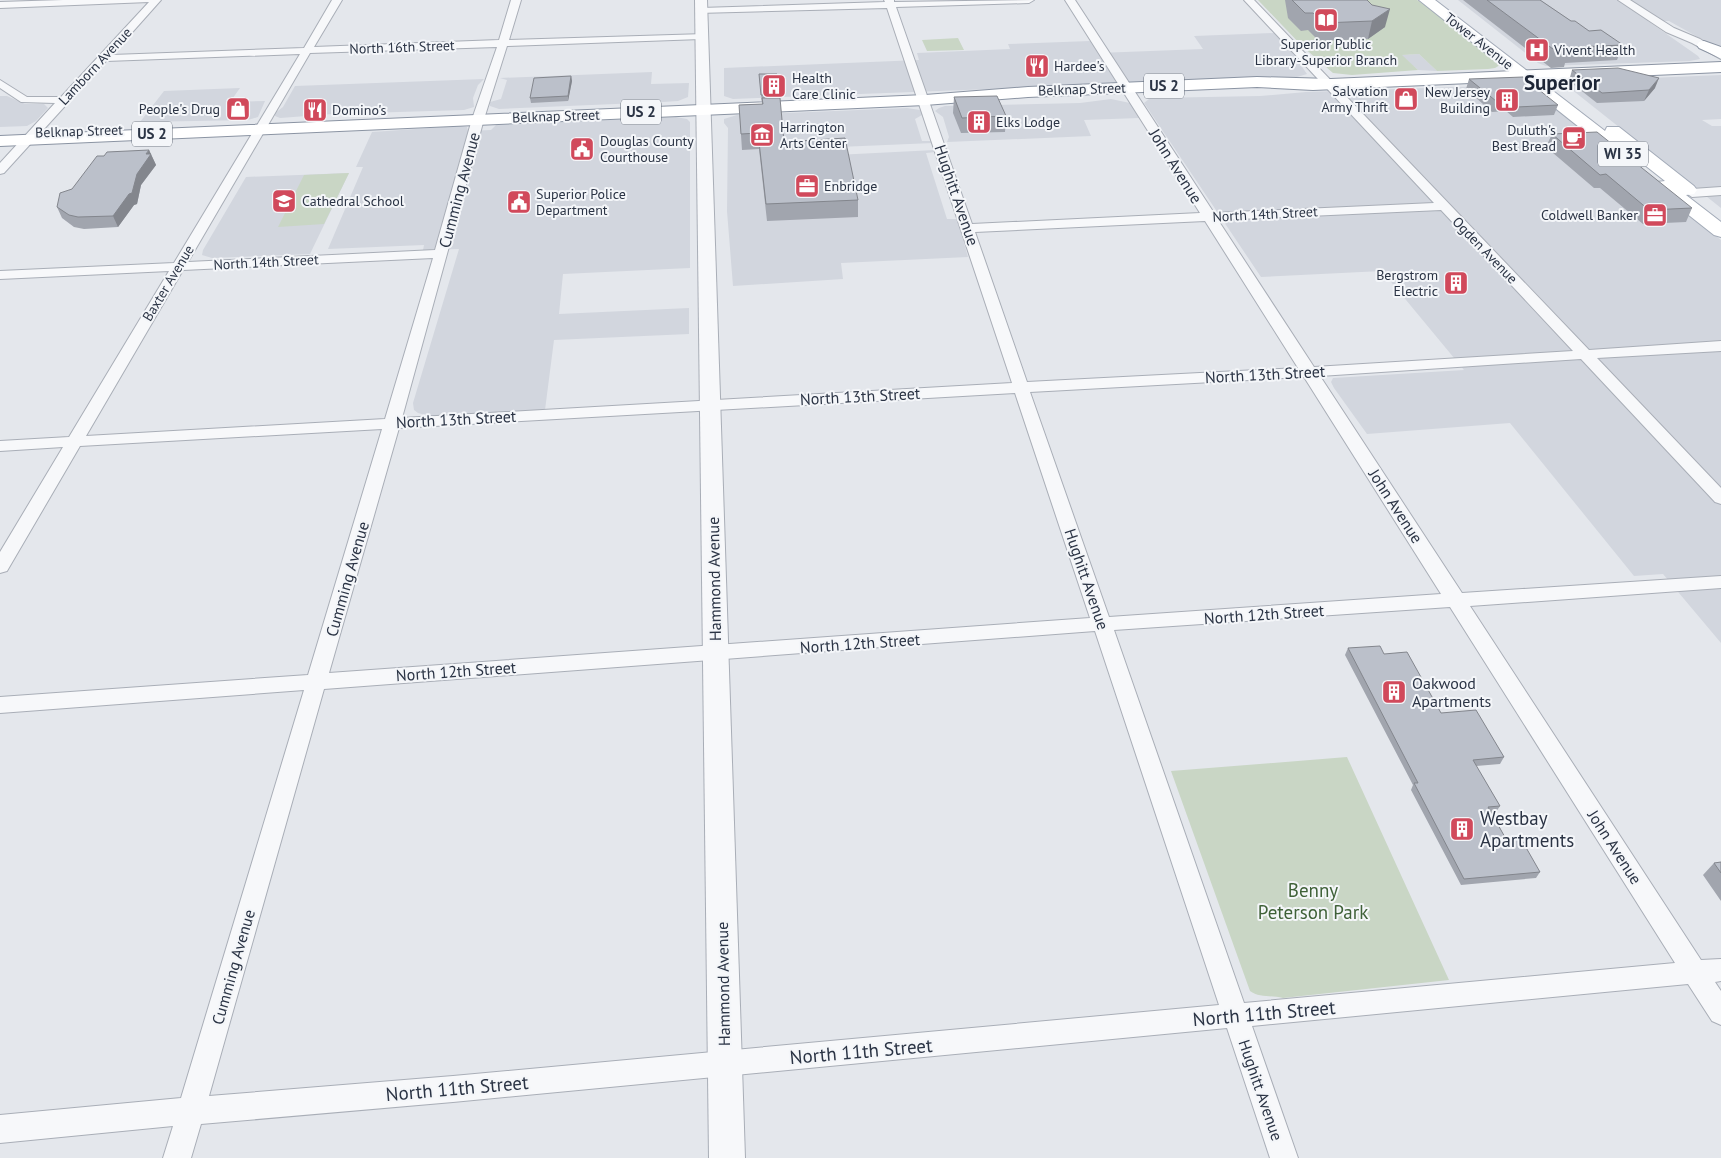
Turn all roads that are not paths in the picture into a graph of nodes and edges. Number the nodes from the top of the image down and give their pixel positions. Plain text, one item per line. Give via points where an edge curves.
1 (146, 0) edge
2 (156, 0) edge
3 (337, 0) edge
4 (516, 0) edge
5 (1030, 0) edge
6 (1070, 0) edge
7 (1249, 0) edge
8 (1426, 0) edge
9 (1448, 0) edge
10 (1623, 0) edge
11 (890, 2) edge
12 (0, 5) edge
13 (701, 6) edge
14 (1670, 30) junction
15 (701, 36) junction
16 (503, 44) junction
17 (1704, 45) joint
18 (306, 51) junction
19 (1721, 54) edge
20 (104, 58) junction
21 (1721, 66) edge
22 (1533, 75) junction
23 (0, 83) edge
24 (1330, 84) junction
25 (1130, 92) junction
26 (64, 100) junction
27 (925, 100) junction
28 (703, 110) junction
29 (478, 119) junction
30 (267, 127) junction
31 (0, 134) edge
32 (31, 136) junction
33 (0, 141) edge
34 (1629, 159) junction
35 (0, 170) edge
36 (1721, 191) edge
37 (1692, 192) junction
38 (1442, 206) junction
39 (1721, 216) edge
40 (1208, 217) junction
41 (968, 228) junction
42 (1721, 231) edge
43 (441, 254) junction
44 (178, 267) junction
45 (0, 275) edge
46 (1721, 346) edge
47 (1584, 354) junction
48 (1310, 372) junction
49 (1022, 388) junction
50 (710, 404) junction
51 (393, 422) junction
52 (74, 442) junction
53 (0, 446) edge
54 (1721, 498) edge
55 (0, 567) edge
56 (1721, 582) edge
57 (1458, 600) junction
58 (1102, 624) junction
59 (716, 654) junction
60 (316, 681) junction
61 (0, 705) edge
62 (1708, 972) edge
63 (1721, 1013) edge
64 (1236, 1016) junction
65 (725, 1063) junction
66 (191, 1111) junction
67 (0, 1129) edge
68 (177, 1158) edge
69 (727, 1158) edge
70 (1284, 1158) edge

1 - 12 street
2 - 20 street, Lamborn Avenue
3 - 18 street, Baxter Avenue
4 - 16 street, Cumming Avenue
5 - 11 street
6 - 25 street, John Avenue
7 - 24 street, Ogden Avenue
8 - 22 main road, Tower Avenue / WI 35
9 - 22 main road, Tower Avenue / WI 35
10 - 14 street
11 - 13 street
11 - 27 street, Hughitt Avenue
13 - 15 street, Hammond Avenue
14 - 17 street
14 - 21 street
15 - 16 street, North 16th Street
15 - 28 street, Hammond Avenue
16 - 18 street, North 16th Street
16 - 29 street, Cumming Avenue
17 - 19 main road
18 - 20 street, North 16th Street
18 - 30 street, Baxter Avenue
20 - 26 street, Lamborn Avenue
21 - 22 main road, Belknap Street / US 2
22 - 24 main road, Belknap Street / US 2
22 - 34 main road, Tower Avenue / WI 35
22 - 37 main road, Tower Avenue / WI 35
23 - 26 street via 25,100
24 - 25 main road, Belknap Street / US 2 via 1262,90
24 - 38 street, Ogden Avenue
25 - 27 main road, Belknap Street / US 2 via 982,102
25 - 40 street, John Avenue
26 - 32 street, Lamborn Avenue
27 - 28 main road, Belknap Street / US 2
27 - 41 street, Hughitt Avenue
28 - 29 main road, Belknap Street / US 2
28 - 50 street, Hammond Avenue
29 - 30 main road, Belknap Street / US 2
29 - 43 street, Cumming Avenue
30 - 32 main road, Belknap Street / US 2
30 - 44 street, Baxter Avenue
31 - 32 main road, Belknap Street / US 2
32 - 33 main road, Belknap Street / US 2
32 - 35 street
34 - 37 main road via 1680,190
34 - 42 main road, Tower Avenue / WI 35
36 - 37 street
37 - 39 main road, Tower Avenue / WI 35
38 - 40 street, North 14th Street
38 - 47 street, Ogden Avenue
40 - 41 street, North 14th Street
40 - 48 street, John Avenue
41 - 49 street, Hughitt Avenue
43 - 44 street, North 14th Street
43 - 51 street, Cumming Avenue
44 - 45 street, North 14th Street
44 - 52 street, Baxter Avenue
46 - 47 street, North 13th Street
47 - 48 street, North 13th Street
47 - 54 street, Ogden Avenue
48 - 49 street, North 13th Street
48 - 57 street, John Avenue
49 - 50 street, North 13th Street
49 - 58 street, Hughitt Avenue
50 - 51 street, North 13th Street
50 - 59 street, Hammond Avenue
51 - 52 street, North 13th Street
51 - 60 street, Cumming Avenue
52 - 53 street, North 13th Street
52 - 55 street, Baxter Avenue
56 - 57 street, North 12th Street
57 - 58 street, North 12th Street
57 - 62 street, John Avenue
58 - 59 street, North 12th Street
58 - 64 street, Hughitt Avenue
59 - 60 street, North 12th Street
59 - 65 street, Hammond Avenue
60 - 61 street, North 12th Street
60 - 66 street, Cumming Avenue
62 - 63 street, John Avenue
62 - 64 street, North 11th Street
64 - 65 street, North 11th Street
64 - 70 street, Hughitt Avenue
65 - 66 street, North 11th Street
65 - 69 street, Hammond Avenue
66 - 67 street, North 11th Street
66 - 68 street, Cumming Avenue

